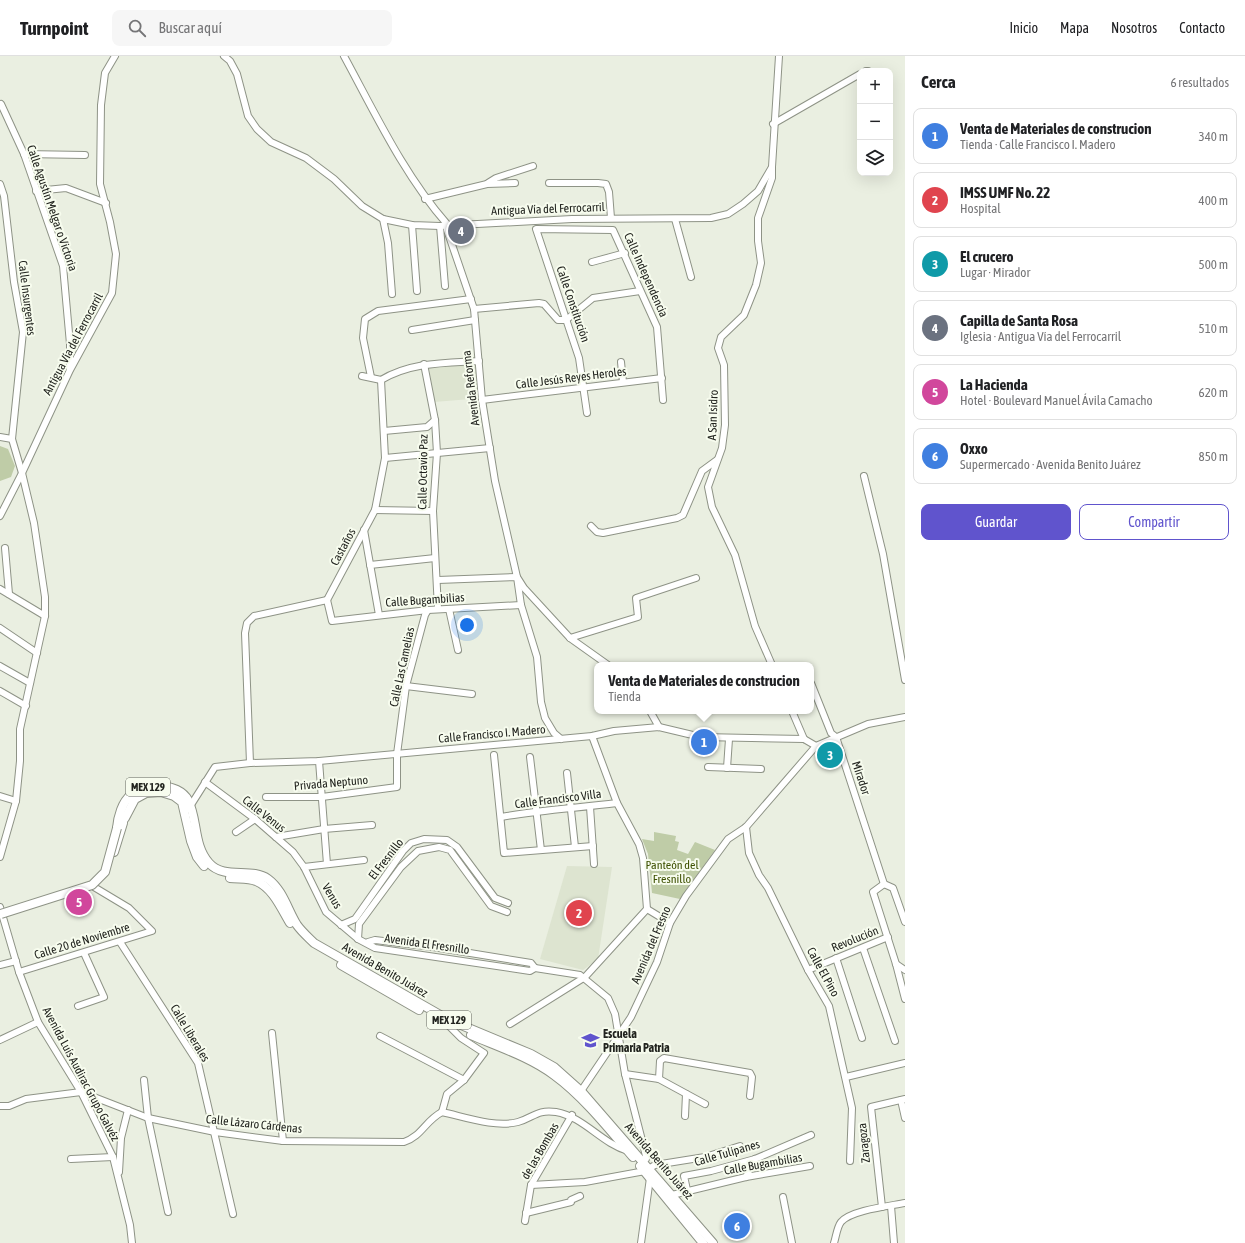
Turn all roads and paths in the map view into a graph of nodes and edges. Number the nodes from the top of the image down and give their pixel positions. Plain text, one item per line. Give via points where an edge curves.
1 (115, 56) edge
2 (224, 56) edge
3 (344, 56) edge
4 (779, 56) edge
5 (857, 76) edge
6 (1, 105) edge
7 (773, 124) junction
8 (24, 154) junction
9 (85, 154) dead end
10 (533, 166) dead end
11 (772, 167) junction
12 (515, 183) dead end
13 (549, 183) dead end
14 (0, 184) edge
15 (487, 184) junction
16 (36, 191) junction
17 (425, 198) junction
18 (106, 203) junction
19 (611, 218) junction
20 (383, 219) junction
21 (572, 219) junction
22 (675, 219) junction
23 (447, 224) junction
24 (412, 225) junction
25 (440, 226) junction
26 (572, 229) junction
27 (624, 253) junction
28 (456, 257) junction
29 (443, 259) junction
30 (592, 262) dead end
31 (691, 277) dead end
32 (445, 286) dead end
33 (417, 291) dead end
34 (640, 291) junction
35 (392, 294) dead end
36 (471, 299) junction
37 (474, 309) junction
38 (475, 320) junction
39 (566, 320) junction
40 (412, 330) dead end
41 (479, 361) junction
42 (621, 362) dead end
43 (424, 364) junction
44 (70, 370) junction
45 (362, 376) dead end
46 (371, 377) junction
47 (662, 378) junction
48 (381, 380) junction
49 (622, 382) junction
50 (582, 386) junction
51 (482, 400) junction
52 (663, 400) dead end
53 (587, 413) dead end
54 (434, 420) junction
55 (384, 431) junction
56 (0, 437) edge
57 (12, 439) junction
58 (490, 448) junction
59 (437, 453) junction
60 (385, 458) junction
61 (718, 459) junction
62 (22, 473) junction
63 (864, 476) dead end
64 (375, 510) junction
65 (433, 511) junction
66 (0, 516) edge
67 (591, 526) dead end
68 (364, 529) junction
69 (5, 548) dead end
70 (435, 558) junction
71 (370, 565) junction
72 (517, 576) junction
73 (696, 578) dead end
74 (438, 580) junction
75 (0, 589) edge
76 (9, 594) junction
77 (327, 600) junction
78 (521, 605) junction
79 (438, 609) junction
80 (449, 609) junction
81 (428, 610) junction
82 (379, 615) junction
83 (45, 616) junction
84 (0, 628) edge
85 (570, 638) junction
86 (458, 650) dead end
87 (37, 653) junction
88 (604, 662) edge
89 (771, 662) edge
90 (0, 666) edge
91 (905, 680) edge
92 (30, 683) junction
93 (406, 686) junction
94 (814, 690) edge
95 (0, 691) edge
96 (472, 694) dead end
97 (26, 706) junction
98 (652, 714) edge
99 (793, 714) edge
100 (905, 717) edge
101 (659, 727) junction
102 (592, 736) junction
103 (836, 737) junction
104 (561, 739) junction
105 (729, 739) junction
106 (804, 739) junction
107 (816, 746) junction
108 (397, 754) junction
109 (494, 755) dead end
110 (530, 757) dead end
111 (319, 761) junction
112 (250, 763) junction
113 (708, 767) dead end
114 (728, 768) junction
115 (761, 769) dead end
116 (566, 774) dead end
117 (205, 782) junction
118 (398, 787) joint
119 (0, 796) edge
120 (322, 797) junction
121 (266, 798) dead end
122 (16, 801) junction
123 (617, 803) junction
124 (590, 807) junction
125 (571, 808) junction
126 (188, 809) junction
127 (536, 811) junction
128 (122, 817) junction
129 (501, 817) junction
130 (254, 819) junction
131 (372, 825) dead end
132 (746, 827) junction
133 (324, 829) junction
134 (236, 832) dead end
135 (276, 837) junction
136 (447, 840) junction
137 (593, 846) junction
138 (575, 848) junction
139 (445, 849) junction
140 (541, 850) junction
141 (0, 857) edge
142 (364, 860) dead end
143 (327, 864) junction
144 (594, 864) dead end
145 (304, 867) junction
146 (884, 884) junction
147 (94, 887) junction
148 (508, 903) dead end
149 (647, 909) junction
150 (507, 912) dead end
151 (1, 913) edge
152 (354, 919) junction
153 (905, 922) edge
154 (670, 923) junction
155 (359, 924) junction
156 (341, 925) junction
157 (888, 937) junction
158 (358, 939) junction
159 (120, 942) junction
160 (368, 942) junction
161 (863, 948) junction
162 (84, 953) junction
163 (836, 958) junction
164 (16, 960) junction
165 (896, 964) junction
166 (0, 965) edge
167 (535, 968) junction
168 (808, 970) junction
169 (905, 970) edge
170 (19, 972) junction
171 (585, 978) junction
172 (905, 998) edge
173 (78, 1006) dead end
174 (38, 1022) junction
175 (510, 1024) dead end
176 (448, 1025) junction
177 (272, 1033) dead end
178 (380, 1036) dead end
179 (862, 1038) dead end
180 (618, 1039) junction
181 (0, 1040) edge
182 (895, 1041) dead end
183 (905, 1064) edge
184 (625, 1074) junction
185 (846, 1077) junction
186 (659, 1079) junction
187 (144, 1080) dead end
188 (464, 1080) junction
189 (81, 1092) junction
190 (580, 1094) junction
191 (686, 1094) junction
192 (750, 1096) dead end
193 (903, 1100) edge
194 (705, 1104) dead end
195 (0, 1106) edge
196 (128, 1110) junction
197 (442, 1112) junction
198 (572, 1116) junction
199 (685, 1116) dead end
200 (148, 1118) junction
201 (905, 1118) edge
202 (215, 1132) junction
203 (811, 1134) dead end
204 (283, 1141) junction
205 (740, 1146) dead end
206 (628, 1151) junction
207 (113, 1157) junction
208 (71, 1159) dead end
209 (755, 1159) junction
210 (850, 1161) dead end
211 (810, 1166) dead end
212 (645, 1169) junction
213 (711, 1171) junction
214 (746, 1177) junction
215 (119, 1178) junction
216 (711, 1184) junction
217 (531, 1186) junction
218 (687, 1190) junction
219 (672, 1195) junction
220 (580, 1196) dead end
221 (784, 1197) dead end
222 (905, 1203) edge
223 (891, 1206) junction
224 (882, 1207) junction
225 (168, 1212) dead end
226 (526, 1213) junction
227 (232, 1214) dead end
228 (525, 1221) dead end
229 (132, 1243) edge
230 (641, 1243) edge
231 (703, 1243) edge
232 (713, 1243) edge
233 (792, 1243) edge
234 (834, 1243) edge
235 (894, 1243) edge

1 - 18 street, Antigua Vía del Ferrocarril via 105,73 101,105 100,184
2 - 20 street, Antigua Vía del Ferrocarril via 237,74 248,116 257,129 271,142 306,158 362,206
3 - 17 street, Avenida Reforma
4 - 7 street, Antigua Vía del Ferrocarril
5 - 7 street
6 - 8 street, Calle Agustín Melgar o Victoria
7 - 11 street, Antigua Vía del Ferrocarril
8 - 9 street
8 - 16 street, Calle Agustín Melgar o Victoria
10 - 15 street via 496,178
11 - 22 street, Antigua Vía del Ferrocarril via 758,191 728,214 711,218
11 - 61 street, A San Isidro via 772,178 758,218 761,263 756,286 744,315 721,337 718,348 724,366 726,393 725,425
12 - 15 street
13 - 19 street via 606,184
14 - 57 street, Calle Insurgentes via 4,196 23,332
15 - 17 street
16 - 18 street via 66,188
16 - 44 street, Calle Agustín Melgar o Victoria via 63,266
17 - 23 street, Avenida Reforma
18 - 44 street, Antigua Vía del Ferrocarril via 116,254 112,293
19 - 21 street, Antigua Vía del Ferrocarril
19 - 22 street, Antigua Vía del Ferrocarril
20 - 24 street, Antigua Vía del Ferrocarril
20 - 35 street via 388,243
21 - 23 street, Antigua Vía del Ferrocarril
21 - 26 street
22 - 31 street
23 - 25 street, Antigua Vía del Ferrocarril
23 - 28 street, Avenida Reforma
24 - 25 street, Antigua Vía del Ferrocarril
24 - 33 street
25 - 29 street
26 - 27 street, Calle Independencia via 613,230
26 - 39 street, Calle Constitución via 536,229
27 - 30 street
27 - 34 street, Calle Independencia
28 - 29 street
28 - 36 street, Avenida Reforma
29 - 32 street
34 - 39 street via 593,298
34 - 47 street, Calle Independencia via 657,327
36 - 37 street, Avenida Reforma
36 - 46 street via 378,311 365,319 363,338
37 - 38 street, Avenida Reforma
37 - 39 street via 539,302 558,320
38 - 40 street
38 - 41 street, Avenida Reforma
39 - 50 street, Calle Constitución via 579,358
41 - 43 street
41 - 51 street, Avenida Reforma
42 - 49 street
43 - 48 street
43 - 54 street, Calle Octavio Paz
44 - 62 street, Antigua Vía del Ferrocarril
45 - 46 street
46 - 48 street
47 - 49 street, Calle Jesús Reyes Heroles
47 - 52 street, Calle Independencia
48 - 55 street, Castaños
49 - 50 street, Calle Jesús Reyes Heroles
50 - 51 street, Calle Jesús Reyes Heroles
50 - 53 street, Calle Constitución
51 - 58 street, Avenida Reforma
54 - 55 street via 427,427
54 - 59 street, Calle Octavio Paz
55 - 60 street, Castaños
56 - 57 street
57 - 62 street
58 - 59 street
58 - 72 street, Avenida Reforma
59 - 60 street
59 - 65 street, Calle Octavio Paz
60 - 64 street, Castaños
61 - 67 street via 702,471 683,515 603,533 597,532
61 - 89 street, A San Isidro via 708,487 712,507 735,555 755,626
62 - 66 street, Antigua Vía del Ferrocarril
62 - 83 street via 34,523 45,597
63 - 91 street via 883,554
64 - 65 street
64 - 68 street, Castaños
65 - 70 street, Calle Octavio Paz
68 - 71 street
68 - 77 street, Castaños
69 - 76 street
70 - 71 street
70 - 74 street, Calle Octavio Paz
71 - 82 street
72 - 74 street
72 - 78 street, Avenida Reforma
72 - 85 street via 524,588
73 - 85 street via 636,598 638,617
74 - 79 street, Calle Octavio Paz
75 - 76 street
76 - 83 street
77 - 82 street, Calle Bugambilias via 332,622
77 - 112 street via 254,616 247,623 245,633
78 - 80 street, Calle Bugambilias
78 - 104 street, Avenida Reforma via 537,656 540,702 545,718
79 - 80 street, Calle Bugambilias
79 - 81 street, Calle Bugambilias
80 - 86 street
81 - 82 street, Calle Bugambilias
81 - 93 street, Calle Las Camelias
83 - 87 street
84 - 87 street
85 - 88 street
87 - 92 street
90 - 92 street
92 - 97 street
93 - 96 street
93 - 108 street, Calle Las Camelias
94 - 103 street, Mirador via 831,733
95 - 97 street
97 - 122 street via 20,729
98 - 101 street
99 - 106 street
100 - 103 street via 868,724
101 - 102 street, Calle Francisco I. Madero via 614,731
101 - 105 street, Calle Francisco I. Madero via 701,737
102 - 104 street, Calle Francisco I. Madero
102 - 123 street
103 - 107 street
103 - 146 street, Mirador
104 - 108 street, Calle Francisco I. Madero
105 - 106 street, Calle Francisco I. Madero
105 - 114 street
106 - 107 street
107 - 132 street, Avenida del Fresno
108 - 111 street, Calle Francisco I. Madero
108 - 118 street, Calle Las Camelias
109 - 129 street
110 - 127 street
111 - 112 street, Calle Francisco I. Madero
111 - 120 street
112 - 117 street, Calle Francisco I. Madero via 215,767
113 - 114 street
114 - 115 street
116 - 125 street
117 - 126 street, Calle Francisco I. Madero
117 - 130 street, Calle Venus
118 - 120 street, Privada Neptuno
119 - 122 street
120 - 121 street, Privada Neptuno
120 - 133 street
122 - 141 street
123 - 124 street, Calle Francisco Villa
123 - 149 street via 639,844 643,858
124 - 125 street, Calle Francisco Villa
124 - 137 street
125 - 127 street, Calle Francisco Villa
125 - 138 street
126 - 128 main road, Avenida Benito Juárez / MEX 129 via 174,796 160,792 146,793 135,799
126 - 176 main road, Avenida Benito Juárez / MEX 129 via 191,841 197,857 206,868 220,875 256,881 265,886 300,938 312,948
126 - 190 main road, Avenida Benito Juárez / MEX 129 via 203,856 210,865 234,874 258,874 269,880 279,891 297,925 314,943 449,1020 532,1054 554,1067
127 - 129 street, Calle Francisco Villa
127 - 140 street
128 - 147 main road, MEX 129 via 106,875
128 - 151 main road, MEX 129 via 112,832 101,872 96,878 77,888
128 - 151 main road, Avenida Benito Juárez / MEX 129, bridge via 105,872 92,885
129 - 140 street via 504,853
130 - 134 street
130 - 135 street, Calle Venus
131 - 133 street
132 - 154 street, Avenida del Fresno via 728,839 686,896
132 - 168 street, Calle El Pino via 748,853
133 - 135 street
133 - 143 street
135 - 145 street, Calle Venus via 293,852
136 - 139 street
136 - 148 street via 457,847 495,898
136 - 152 street, El Fresnillo via 424,839 411,843
137 - 138 street
137 - 144 street
138 - 140 street
139 - 150 street via 450,850 491,906
139 - 155 street, El Fresnillo via 439,847 418,850 401,866
142 - 143 street
143 - 145 street
145 - 156 street, Venus via 326,912
146 - 153 street via 893,888
146 - 157 street via 873,892
147 - 151 main road
147 - 159 street, Calle 20 de Noviembre via 129,908 152,931
149 - 154 street
149 - 171 street
151 - 164 street, Avenida Luís Audirac Grupo Galvéz
152 - 155 street
152 - 156 street, El Fresnillo
154 - 180 street, Avenida del Fresno via 657,962
155 - 158 street
156 - 158 street, Venus
157 - 161 street, Revolución
157 - 165 street
158 - 160 street, Venus
159 - 162 street, Calle 20 de Noviembre
159 - 202 street, Calle Liberales via 198,1064
160 - 167 street, Avenida El Fresnillo via 375,948 530,970
160 - 167 street, Avenida El Fresnillo via 375,940 433,947 531,963
161 - 163 street, Revolución
161 - 182 street
162 - 170 street, Calle 20 de Noviembre
162 - 173 street via 104,997
163 - 168 street, Revolución
163 - 179 street
164 - 166 street
164 - 170 street, Avenida Luís Audirac Grupo Galvéz
165 - 169 street
165 - 172 street
167 - 171 street, Avenida El Fresnillo
168 - 185 street, Calle El Pino via 829,1006
170 - 174 street, Avenida Luís Audirac Grupo Galvéz
171 - 175 street
171 - 180 street via 608,998 615,1014
174 - 181 street
174 - 189 street, Avenida Luís Audirac Grupo Galvéz
176 - 188 street via 461,1038 484,1053
176 - 190 main road, Avenida Benito Juárez / MEX 129 via 529,1060
177 - 204 street
178 - 188 street
180 - 184 street
180 - 190 street, Avenida del Fresno
183 - 185 street
184 - 186 street
184 - 212 street via 646,1156
185 - 210 street, Calle El Pino via 852,1108
186 - 191 street
186 - 192 street via 660,1061 664,1058 750,1073
187 - 200 street
188 - 197 street via 447,1094
189 - 195 street via 26,1098 9,1106
189 - 196 street, Calle Lázaro Cárdenas
189 - 207 street, Avenida Luís Audirac Grupo Galvéz
190 - 206 main road, Avenida Benito Juárez / MEX 129
190 - 212 main road, Avenida Benito Juárez / MEX 129
191 - 194 street
191 - 199 street
193 - 201 street, Zaragoza
193 - 224 street, Zaragoza via 871,1107
196 - 200 street, Calle Lázaro Cárdenas
196 - 215 street via 121,1138
197 - 198 street via 494,1123 518,1122 536,1112 554,1111
197 - 204 street, Calle Lázaro Cárdenas via 431,1118 413,1139 404,1142
198 - 206 street via 617,1148
198 - 217 street, de las Bombas
200 - 202 street, Calle Lázaro Cárdenas
200 - 225 street
202 - 204 street, Calle Lázaro Cárdenas
202 - 227 street, Calle Liberales
203 - 209 street, Calle Tulipanes
205 - 212 street
206 - 212 main road, Avenida Benito Juárez / MEX 129
207 - 208 street
207 - 215 street, Avenida Luís Audirac Grupo Galvéz
209 - 213 street, Calle Tulipanes
209 - 214 street
211 - 214 street, Calle Bugambilias
212 - 217 street via 585,1182
212 - 219 main road, Avenida Benito Juárez / MEX 129
212 - 230 street
212 - 231 main road, Avenida Benito Juárez / MEX 129
213 - 216 street
213 - 218 street, Calle Tulipanes via 684,1176
214 - 216 street, Calle Bugambilias
215 - 229 street, Avenida Luís Audirac Grupo Galvéz
216 - 218 street, Calle Bugambilias
217 - 226 street, de las Bombas
218 - 219 street, Calle Bugambilias
219 - 232 main road, Avenida Benito Juárez / MEX 129
220 - 226 street via 571,1201
221 - 233 street
222 - 223 street
223 - 224 street
223 - 235 street
224 - 234 street via 845,1218 840,1224
226 - 228 street, de las Bombas

